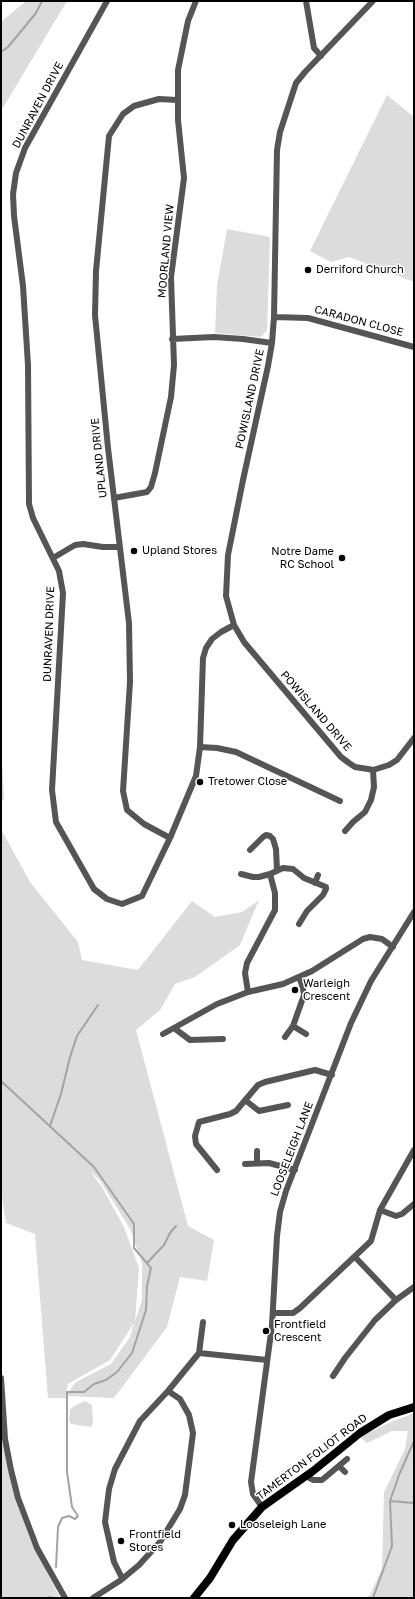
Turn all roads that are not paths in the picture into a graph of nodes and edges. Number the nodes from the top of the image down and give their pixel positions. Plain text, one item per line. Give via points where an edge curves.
1 (107, 1) edge
2 (196, 1) edge
3 (306, 1) edge
4 (373, 1) edge
5 (321, 56) junction
6 (177, 100) junction
7 (274, 317) junction
8 (172, 339) junction
9 (272, 343) junction
10 (414, 347) edge
11 (114, 498) junction
12 (119, 547) junction
13 (53, 558) junction
14 (234, 625) junction
15 (414, 738) edge
16 (200, 747) junction
17 (373, 770) junction
18 (340, 801) dead end
19 (345, 831) dead end
20 (170, 838) junction
21 (250, 850) dead end
22 (277, 870) junction
23 (241, 874) dead end
24 (270, 874) junction
25 (318, 875) dead end
26 (315, 883) junction
27 (414, 912) edge
28 (299, 924) dead end
29 (393, 947) junction
30 (299, 977) junction
31 (248, 992) junction
32 (293, 1026) junction
33 (174, 1028) junction
34 (163, 1034) dead end
35 (306, 1034) dead end
36 (285, 1037) dead end
37 (223, 1039) dead end
38 (332, 1075) junction
39 (245, 1100) junction
40 (288, 1105) dead end
41 (414, 1150) edge
42 (257, 1151) dead end
43 (257, 1163) junction
44 (212, 1164) junction
45 (245, 1164) dead end
46 (207, 1169) dead end
47 (217, 1170) dead end
48 (295, 1170) junction
49 (414, 1204) edge
50 (380, 1210) junction
51 (355, 1257) junction
52 (414, 1287) edge
53 (396, 1300) junction
54 (273, 1313) junction
55 (203, 1322) dead end
56 (199, 1354) junction
57 (267, 1360) junction
58 (333, 1376) dead end
59 (1, 1378) edge
60 (168, 1391) junction
61 (414, 1407) edge
62 (347, 1459) dead end
63 (339, 1466) junction
64 (345, 1472) dead end
65 (306, 1476) junction
66 (262, 1507) junction
67 (122, 1578) junction
68 (65, 1598) edge
69 (93, 1598) edge
70 (194, 1598) edge

1 - 13 street, DUNRAVEN DRIVE via 25,148 16,173 13,194 28,365 29,504 33,518
2 - 6 street, MOORLAND VIEW via 188,21 178,70
3 - 5 street via 314,48
4 - 5 street, POWISLAND DRIVE
5 - 7 street, POWISLAND DRIVE via 296,83 280,132 277,150
6 - 8 street, MOORLAND VIEW via 184,178 171,277
6 - 11 street, UPLAND DRIVE via 159,100 134,106 123,114 110,136 96,271 95,315
7 - 9 street, POWISLAND DRIVE
7 - 10 street, CARADON CLOSE via 308,318
8 - 9 street via 220,337
8 - 11 street, MOORLAND VIEW via 174,365 171,397 151,488 147,492
9 - 14 street, POWISLAND DRIVE via 228,555 226,596
11 - 12 street, UPLAND DRIVE
12 - 13 street via 83,544
12 - 20 street, UPLAND DRIVE via 130,654 123,791 127,810 144,824
13 - 20 street, DUNRAVEN DRIVE via 59,570 63,593 52,790 56,822 94,889 107,899 122,904 142,896
14 - 16 street, DUNRAVEN DRIVE via 212,639 203,658
14 - 17 street, POWISLAND DRIVE via 244,642 341,757 355,767
15 - 17 street via 397,760
16 - 18 street via 236,752
16 - 20 street, DUNRAVEN DRIVE via 196,776
17 - 19 street via 372,800 365,812
21 - 22 street via 263,837 270,836 276,849
22 - 24 street
22 - 26 street via 293,869
23 - 24 street via 253,877
24 - 31 street via 275,893 275,910 247,963 245,973
25 - 26 street
26 - 28 street via 326,887 326,891 307,911
27 - 29 street, LOOSELEIGH LANE
29 - 30 street via 382,939 363,939
29 - 38 street, LOOSELEIGH LANE via 362,997
30 - 31 street via 283,984
30 - 32 street via 304,995
31 - 33 street via 217,1004
32 - 35 street
32 - 36 street
33 - 34 street
33 - 37 street via 190,1040
38 - 39 street via 315,1070 265,1082 258,1085
38 - 48 street, LOOSELEIGH LANE
39 - 40 street via 260,1111
39 - 44 street via 236,1111 199,1122 195,1136 196,1144
41 - 50 street
42 - 43 street
43 - 45 street
43 - 48 street via 269,1163
44 - 46 street
44 - 47 street
48 - 54 street, LOOSELEIGH LANE via 280,1212
49 - 50 street via 396,1216
50 - 51 street via 371,1241
51 - 53 street
51 - 54 street via 300,1308 293,1312
52 - 53 street
53 - 58 street via 375,1320
54 - 57 street, LOOSELEIGH LANE
55 - 56 street
56 - 57 street
56 - 60 street
57 - 66 street, LOOSELEIGH LANE via 251,1482 252,1494
59 - 68 street via 6,1439 18,1498 37,1548
60 - 67 street via 140,1421 115,1469 109,1489 105,1522 114,1562
60 - 67 street via 180,1399 189,1415 193,1433 185,1495 180,1509 160,1542 139,1565
61 - 65 main road, TAMERTON FOLIOT ROAD via 388,1415 360,1433
62 - 63 street
63 - 64 street
63 - 65 street via 322,1480
65 - 66 main road, TAMERTON FOLIOT ROAD
66 - 70 main road, TAMERTON FOLIOT ROAD via 233,1540 210,1578
67 - 69 street

